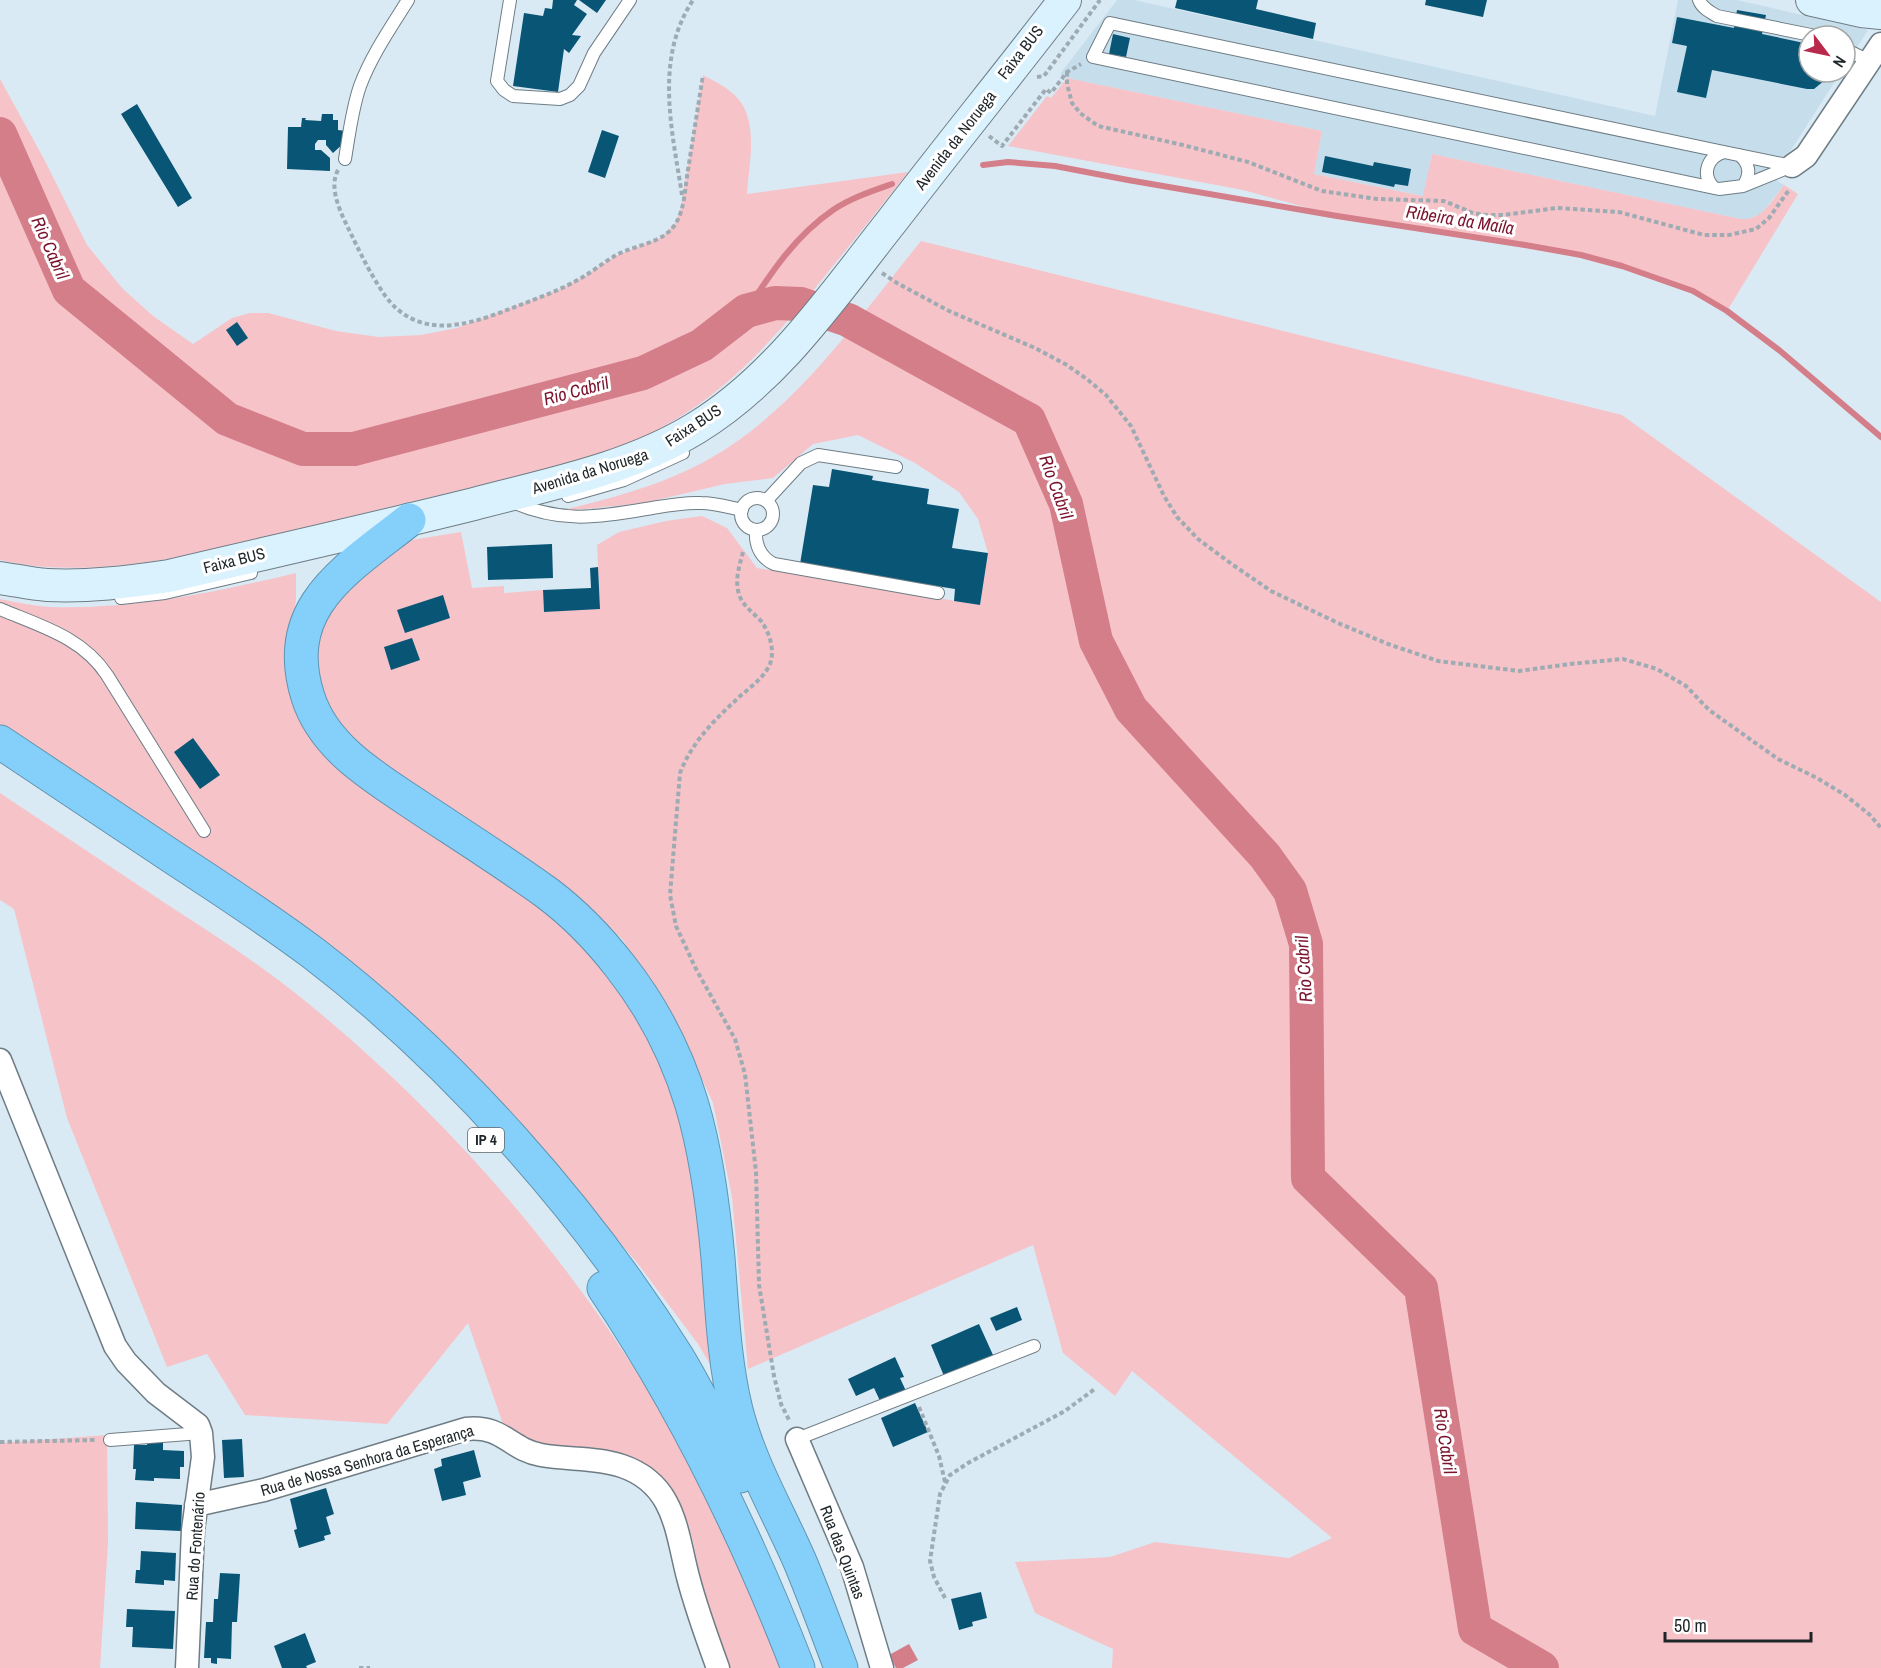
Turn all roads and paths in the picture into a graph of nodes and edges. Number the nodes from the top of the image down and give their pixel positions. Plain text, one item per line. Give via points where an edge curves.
1 (408, 0) edge
2 (510, 0) edge
3 (630, 0) edge
4 (693, 0) edge
5 (1100, 0) edge
6 (1699, 0) edge
7 (1812, 0) edge
8 (1064, 1) edge
9 (1881, 13) edge
10 (1797, 32) edge
11 (1857, 52) edge
12 (1093, 57) junction
13 (1877, 60) edge
14 (1067, 72) junction
15 (703, 75) dead end
16 (1031, 79) dead end
17 (988, 135) dead end
18 (1724, 152) junction
19 (1739, 155) junction
20 (345, 159) joint
21 (1792, 166) junction
22 (1743, 186) junction
23 (1714, 188) junction
24 (1789, 190) dead end
25 (683, 198) junction
26 (862, 258) junction
27 (846, 300) dead end
28 (833, 317) dead end
29 (695, 446) dead end
30 (896, 467) dead end
31 (766, 501) junction
32 (508, 505) junction
33 (742, 510) junction
34 (753, 529) junction
35 (401, 532) junction
36 (349, 549) dead end
37 (261, 570) dead end
38 (0, 578) edge
39 (938, 593) dead end
40 (106, 599) dead end
41 (0, 609) edge
42 (0, 742) edge
43 (0, 765) edge
44 (1881, 828) edge
45 (204, 831) dead end
46 (0, 1060) edge
47 (1034, 1346) dead end
48 (1096, 1388) dead end
49 (913, 1393) junction
50 (199, 1429) junction
51 (797, 1439) junction
52 (110, 1440) joint
53 (0, 1443) edge
54 (945, 1483) junction
55 (196, 1504) junction
56 (945, 1598) dead end
57 (187, 1668) edge
58 (359, 1668) edge
59 (370, 1668) edge
60 (718, 1668) edge
61 (798, 1668) edge
62 (821, 1668) edge
63 (841, 1668) edge
64 (882, 1668) edge

1 - 20 lane via 360,85
2 - 3 lane via 497,81 513,96 560,99 579,86 594,53
4 - 25 path via 675,39 668,78
5 - 16 path via 1044,76
6 - 10 lane via 1717,15
7 - 9 main road
8 - 26 main road, Avenida da Noruega
11 - 13 lane
12 - 14 path
12 - 18 lane via 1110,23
12 - 23 lane
13 - 21 street via 1806,156
14 - 17 path via 1051,93 1046,89 1002,146
14 - 24 path via 1072,103 1098,126 1248,162 1322,191 1347,196 1444,201 1485,215 1557,208 1619,212 1716,236 1756,230
15 - 25 path
18 - 19 lane
18 - 23 lane via 1714,156 1708,165 1707,178
19 - 21 lane
19 - 22 lane via 1749,170
20 - 25 path via 334,179 337,199 355,242 395,308 426,324 475,322 572,283 615,256 662,237 676,222
21 - 22 lane
22 - 23 lane
26 - 32 main road, Avenida da Noruega via 776,363 699,427 656,450
26 - 44 path via 897,283 949,311 1035,348 1088,380 1131,426 1177,517 1198,539 1271,591 1348,628 1438,661 1519,671 1623,660 1657,669 1686,686 1709,710 1778,759 1845,795
27 - 28 lane
29 - 32 lane, Faixa BUS via 624,480 549,500
30 - 31 lane via 818,455 801,464
31 - 33 lane via 751,499
31 - 34 lane via 772,517 764,528
32 - 33 lane via 588,518 688,503
32 - 35 main road, Avenida da Noruega
33 - 34 lane via 742,519
34 - 39 lane via 759,552 774,564
34 - 51 path via 738,568 737,583 740,597 769,637 770,665 693,745 686,758 680,772 670,895 676,926 735,1039 745,1074 756,1172 764,1327 781,1404
35 - 36 lane
35 - 38 main road, Avenida da Noruega via 118,583 45,585
35 - 63 highway via 335,580 306,623 301,658 303,681 314,714 355,762 574,915 623,970 664,1031 699,1124 736,1410 756,1468
37 - 40 lane, Faixa BUS via 165,592
41 - 45 lane via 70,639 93,656
42 - 62 highway, IP 4 via 315,954 413,1037 527,1157 632,1288 696,1389 746,1488
43 - 61 highway, IP 4 via 251,931 322,985 419,1071 514,1172 567,1235 664,1383 723,1492
46 - 50 street via 115,1346 156,1393
47 - 49 lane
48 - 54 path via 1065,1411 956,1469
49 - 51 lane
49 - 54 path via 939,1456
50 - 52 lane
50 - 55 street, Rua do Fontenário via 202,1457
51 - 64 street, Rua das Quintas via 852,1567
52 - 53 path
54 - 56 path via 930,1562
55 - 57 street, Rua do Fontenário
55 - 60 street, Rua de Nossa Senhora da Esperança via 264,1490 477,1428 498,1433 537,1454 623,1466 661,1493 677,1524 688,1578
58 - 59 path

